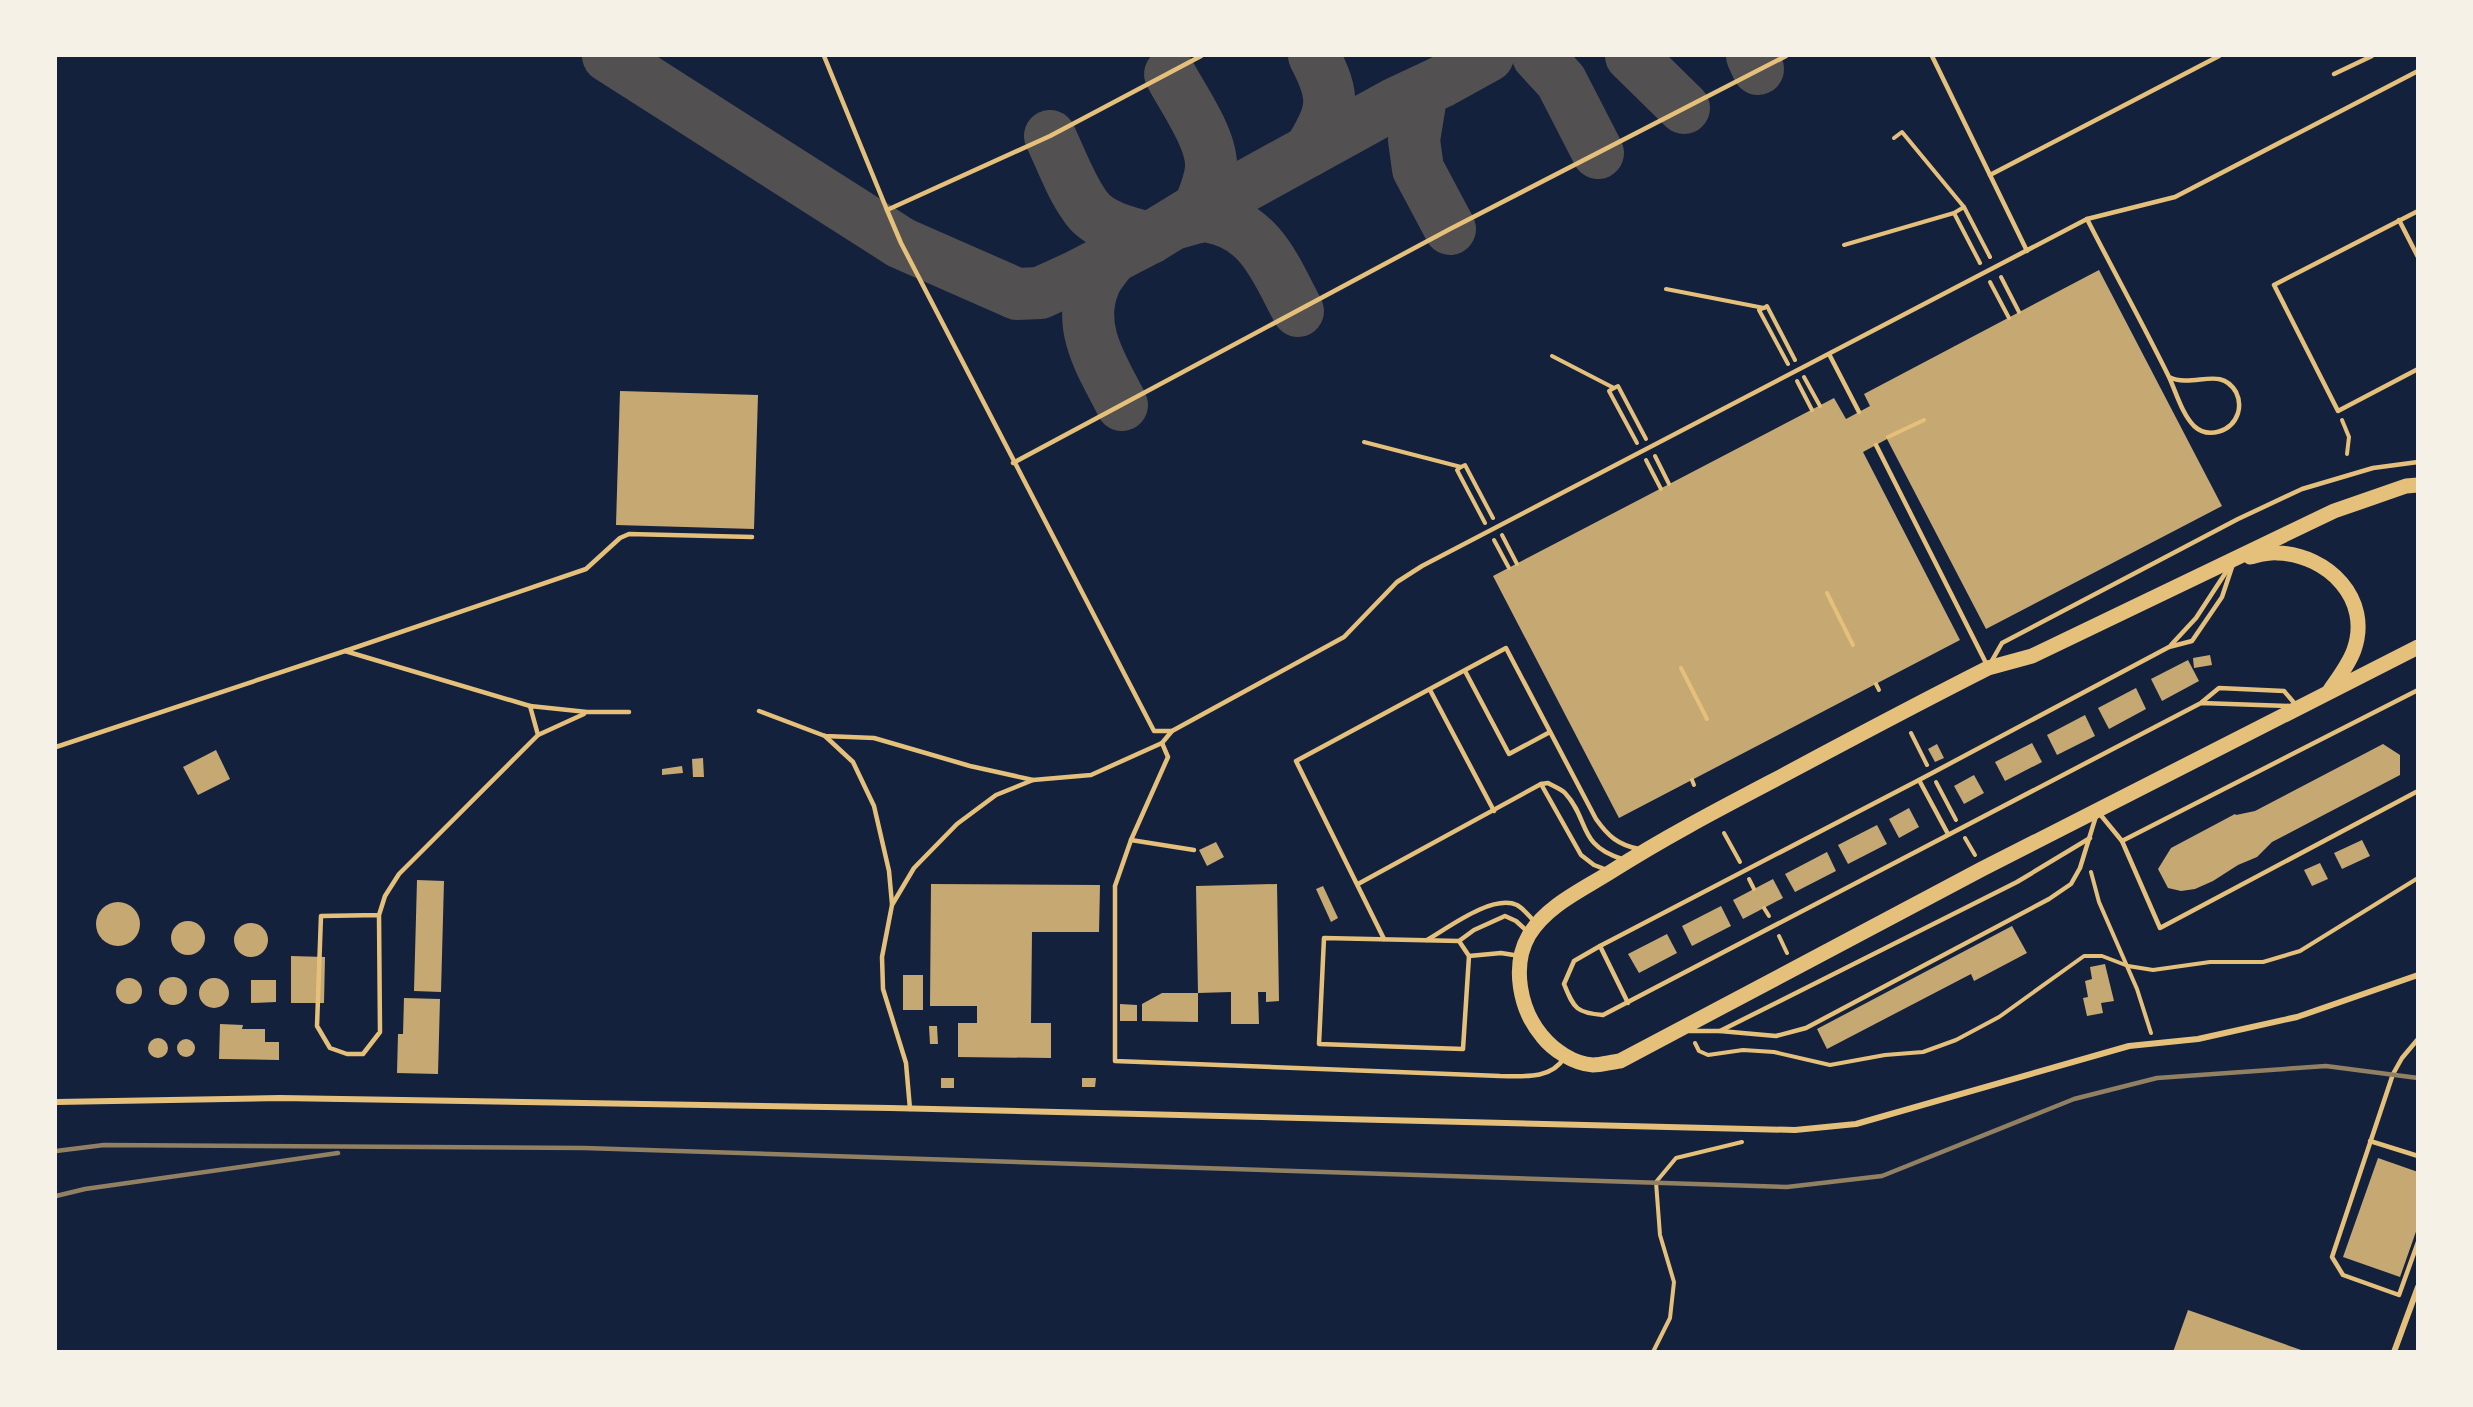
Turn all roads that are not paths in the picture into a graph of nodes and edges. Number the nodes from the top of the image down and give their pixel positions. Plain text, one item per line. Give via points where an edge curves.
1 (824, 56) edge
2 (1202, 56) edge
3 (1786, 56) edge
4 (1932, 56) edge
5 (2219, 56) edge
6 (2372, 56) edge
7 (2418, 71) edge
8 (2334, 74) dead end
9 (1990, 175) junction
10 (887, 210) junction
11 (2418, 211) edge
12 (2087, 219) junction
13 (2399, 220) junction
14 (2027, 251) junction
15 (2418, 257) edge
16 (1829, 354) junction
17 (2418, 369) edge
18 (2169, 377) junction
19 (1859, 412) dead end
20 (1876, 445) dead end
21 (2418, 462) edge
22 (1013, 463) junction
23 (2418, 485) edge
24 (752, 537) dead end
25 (2235, 559) junction
26 (2169, 647) junction
27 (2418, 647) edge
28 (345, 651) junction
29 (1988, 668) junction
30 (1465, 671) junction
31 (1430, 690) junction
32 (2330, 690) junction
33 (2418, 690) edge
34 (2200, 703) junction
35 (530, 706) junction
36 (2298, 707) junction
37 (759, 711) dead end
38 (587, 712) junction
39 (629, 712) dead end
40 (1172, 731) junction
41 (1550, 732) junction
42 (538, 735) junction
43 (825, 736) junction
44 (1162, 743) junction
45 (56, 747) edge
46 (1033, 780) junction
47 (1919, 780) junction
48 (1541, 784) junction
49 (2418, 791) edge
50 (1494, 811) junction
51 (2098, 811) junction
52 (1948, 834) junction
53 (2090, 838) junction
54 (1131, 840) junction
55 (2122, 841) junction
56 (1645, 849) junction
57 (1194, 850) dead end
58 (1627, 861) junction
59 (1612, 871) junction
60 (1358, 884) junction
61 (892, 905) junction
62 (380, 915) junction
63 (1533, 929) junction
64 (1384, 939) junction
65 (1427, 940) junction
66 (1459, 941) junction
67 (1600, 946) junction
68 (1469, 956) junction
69 (1521, 957) junction
70 (2418, 975) edge
71 (1628, 1003) junction
72 (1679, 1030) junction
73 (1720, 1030) junction
74 (2418, 1039) edge
75 (1566, 1056) junction
76 (56, 1102) edge
77 (910, 1109) junction
78 (2370, 1141) junction
79 (2418, 1156) edge
80 (2418, 1242) edge
81 (2418, 1287) edge
82 (2395, 1351) edge

1 - 10 lane
2 - 10 lane via 1050,136
3 - 22 lane via 1450,229
4 - 9 lane
5 - 9 lane
6 - 8 lane
7 - 12 lane via 2175,197
9 - 14 lane
10 - 22 lane
11 - 13 lane
12 - 14 lane
12 - 18 lane
13 - 15 lane
13 - 17 lane via 2274,285 2338,411
14 - 16 lane
16 - 19 lane
16 - 40 lane via 1422,566 1397,582 1344,637
18 - 18 lane via 2196,428 2213,433 2236,419 2240,401 2224,380 2186,382
20 - 29 lane
21 - 29 lane via 2373,468 2302,489 2238,519 2002,643
22 - 40 lane via 1154,730
23 - 25 main road via 2334,511
24 - 28 lane via 629,534 586,569
25 - 26 lane via 2196,618
25 - 26 lane via 2222,597 2192,641
25 - 29 main road via 2031,656
25 - 32 main road via 2277,553 2304,558 2342,581 2354,601 2358,627 2355,649
26 - 47 lane
27 - 32 main road
28 - 35 lane
28 - 45 lane
29 - 56 main road
30 - 31 lane
30 - 41 lane via 1509,753
30 - 41 lane via 1506,648
31 - 50 lane
31 - 60 lane via 1296,761
32 - 36 main road
33 - 55 lane
34 - 36 lane
34 - 36 lane via 2219,688 2238,687 2284,691
34 - 52 lane
35 - 38 lane
35 - 42 lane
36 - 51 main road
37 - 43 lane
38 - 39 lane
38 - 42 lane
40 - 44 lane
41 - 56 lane via 1605,832 1625,847
42 - 62 lane via 399,874 385,896
43 - 46 lane via 874,738
43 - 61 lane via 853,762 874,806 890,871
44 - 46 lane via 1090,775
44 - 54 lane via 1168,758
46 - 61 lane via 996,795 957,824 914,868
47 - 52 lane
47 - 67 lane
48 - 50 lane
48 - 58 lane via 1548,783 1564,792 1596,846
48 - 59 lane via 1581,855
49 - 55 lane via 2160,928
50 - 60 lane
51 - 53 lane
51 - 55 lane
51 - 72 main road
52 - 71 lane
53 - 73 lane via 2017,882
53 - 73 lane via 2071,884 2049,899 1806,1028 1776,1036
54 - 57 lane
54 - 75 lane via 1115,886 1115,1061 1500,1076 1536,1075 1553,1070
56 - 58 main road
58 - 59 main road
59 - 63 main road via 1569,897
60 - 64 lane
61 - 77 lane via 882,957 884,989 906,1063
62 - 62 lane via 380,1032 363,1054 347,1054 330,1048 317,1026 321,916
63 - 65 lane via 1518,906 1496,904
63 - 66 lane via 1505,916
63 - 69 main road
64 - 65 lane
64 - 68 lane via 1324,938 1319,1044 1464,1049
65 - 66 lane
66 - 68 lane
67 - 71 lane
67 - 71 lane via 1574,961 1564,984 1572,1005 1584,1013 1604,1015
68 - 69 lane via 1501,952
69 - 75 main road via 1522,999 1532,1024
70 - 77 street via 2297,1017 2198,1039 2129,1046 1856,1124 1795,1130
72 - 73 lane
72 - 75 main road via 1620,1061 1592,1065
74 - 78 lane via 2396,1066
76 - 77 street via 279,1098
78 - 79 lane
78 - 80 lane via 2332,1257 2343,1275 2399,1295
81 - 82 street

